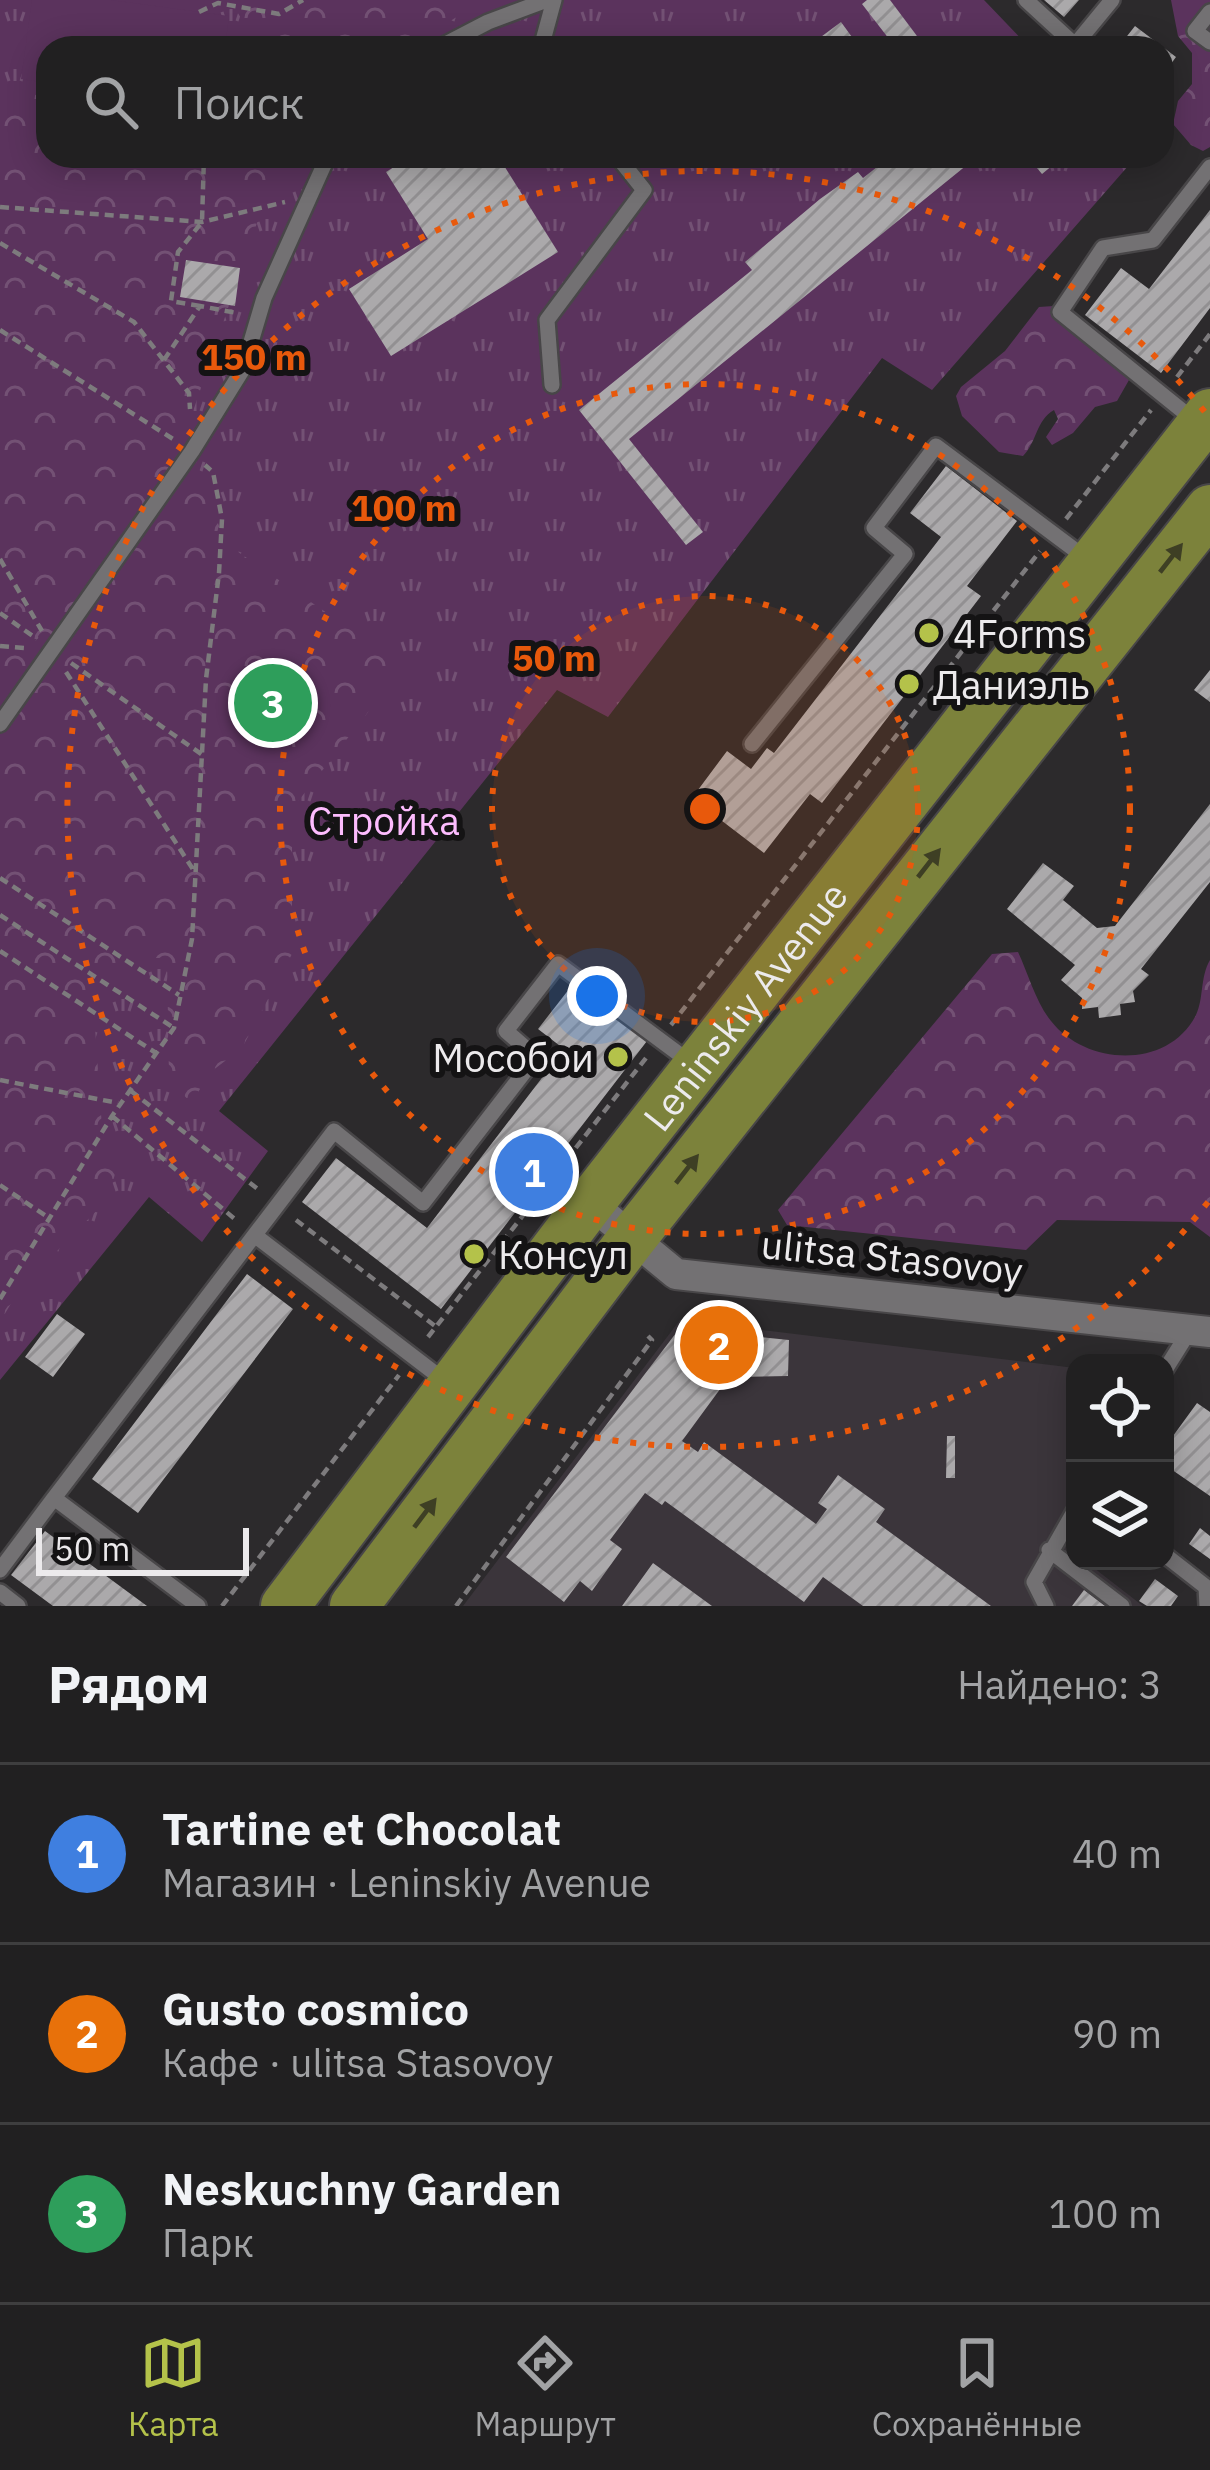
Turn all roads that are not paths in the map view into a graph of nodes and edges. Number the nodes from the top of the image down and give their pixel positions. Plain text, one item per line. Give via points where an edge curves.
1 (550, 0) edge
2 (1026, 0) edge
3 (1112, 0) edge
4 (1210, 12) edge
5 (461, 36) edge
6 (543, 36) edge
7 (1065, 36) edge
8 (1082, 36) edge
9 (1210, 43) edge
10 (1210, 167) edge
11 (322, 168) edge
12 (627, 168) edge
13 (552, 385) dead end
14 (1205, 419) edge
15 (1210, 509) edge
16 (1094, 564) junction
17 (0, 724) edge
18 (752, 744) dead end
19 (699, 1068) junction
20 (590, 1203) junction
21 (257, 1237) junction
22 (633, 1237) junction
23 (508, 1310) junction
24 (1200, 1331) edge
25 (552, 1345) junction
26 (1174, 1360) edge
27 (431, 1371) junction
28 (54, 1498) junction
29 (1066, 1524) edge
30 (1049, 1550) junction
31 (1174, 1562) edge
32 (0, 1570) edge
33 (0, 1592) edge
34 (18, 1606) edge
35 (198, 1606) edge
36 (285, 1606) edge
37 (355, 1606) edge
38 (1046, 1606) edge
39 (1121, 1606) edge
40 (1207, 1606) edge

1 - 5 lane
1 - 6 lane
2 - 7 lane
3 - 8 lane
4 - 9 lane via 1195,32
10 - 14 lane via 1153,240 1103,248 1060,312
11 - 17 lane via 264,298 243,369
12 - 13 lane via 644,190 548,320
14 - 16 main road, Leninskiy Avenue
22 -> 15 main road, Leninskiy Avenue
16 - 18 lane via 936,446 874,528 905,554
16 - 19 main road, Leninskiy Avenue
19 - 20 main road, Leninskiy Avenue
19 - 21 lane via 558,964 506,1031 536,1057 423,1203 334,1131
20 - 22 street, ulitsa Stasovoy
20 - 23 main road, Leninskiy Avenue
21 - 27 lane
21 - 28 lane
22 - 24 street, ulitsa Stasovoy via 676,1274
22 - 25 main road, Leninskiy Avenue
23 - 25 street via 527,1300 547,1306 557,1324
23 - 27 main road, Leninskiy Avenue
24 - 26 lane
37 -> 25 main road, Leninskiy Avenue
27 - 36 main road, Leninskiy Avenue
28 - 32 lane
28 - 35 lane
29 - 30 lane
30 - 38 lane via 1034,1582
30 - 39 lane
31 - 40 lane via 1206,1587
33 - 34 lane

